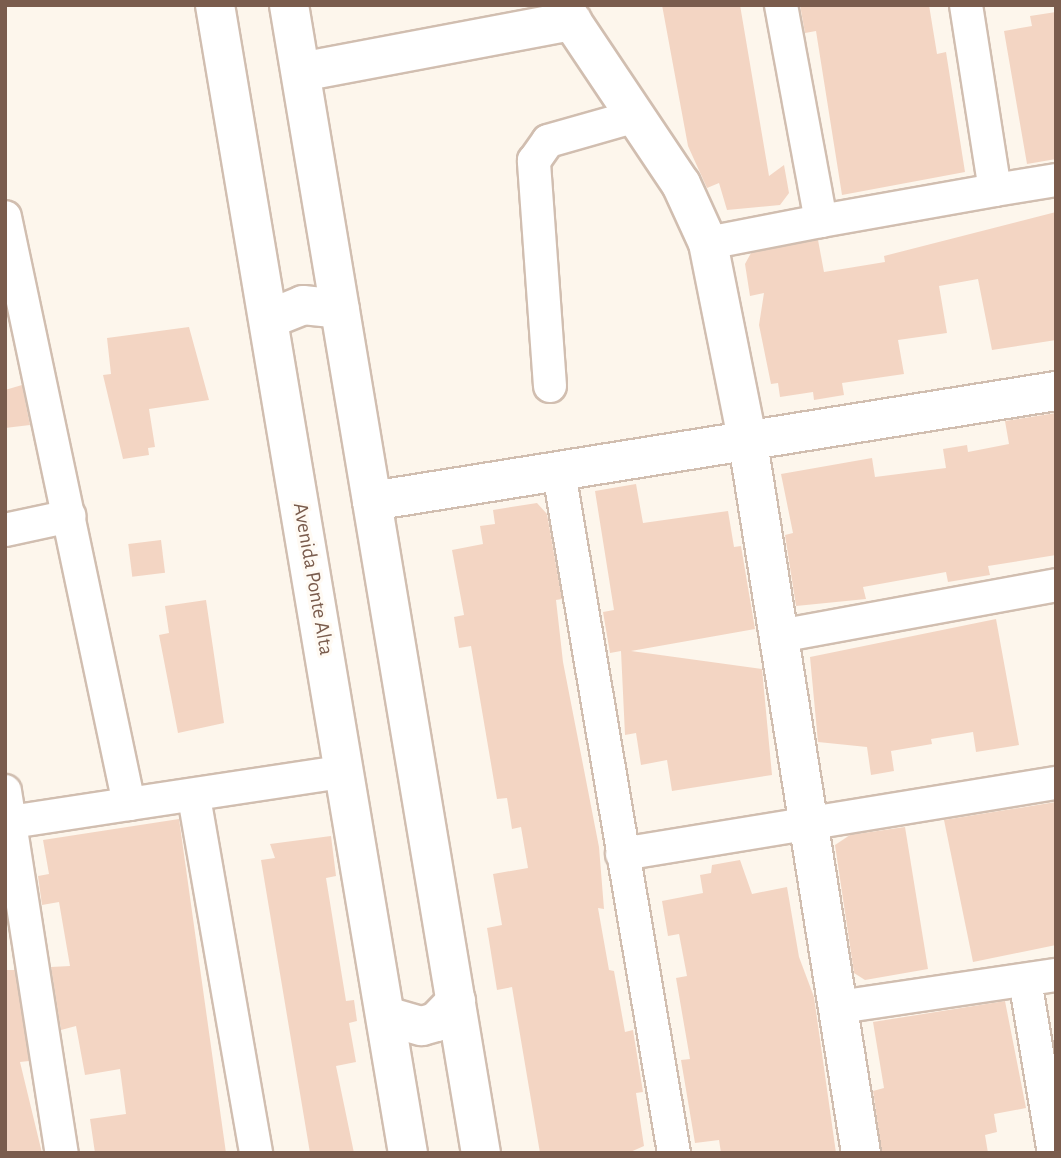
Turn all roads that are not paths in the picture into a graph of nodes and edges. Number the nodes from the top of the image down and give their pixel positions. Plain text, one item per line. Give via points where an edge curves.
1 (215, 5) edge
2 (289, 5) edge
3 (781, 5) edge
4 (966, 5) edge
5 (567, 13) edge
6 (301, 72) junction
7 (636, 116) junction
8 (1056, 180) edge
9 (995, 190) junction
10 (5, 217) edge
11 (821, 221) junction
12 (708, 243) junction
13 (340, 309) junction
14 (269, 319) junction
15 (550, 386) dead end
16 (1056, 391) edge
17 (748, 443) junction
18 (559, 473) junction
19 (372, 501) junction
20 (70, 516) junction
21 (5, 530) edge
22 (1056, 585) edge
23 (779, 636) junction
24 (346, 771) junction
25 (1056, 783) edge
26 (5, 791) edge
27 (194, 797) junction
28 (129, 804) junction
29 (11, 822) junction
30 (806, 827) junction
31 (622, 854) junction
32 (1056, 975) edge
33 (1025, 980) junction
34 (456, 1001) junction
35 (839, 1007) junction
36 (386, 1016) junction
37 (62, 1153) edge
38 (256, 1153) edge
39 (408, 1153) edge
40 (481, 1153) edge
41 (674, 1153) edge
42 (861, 1153) edge
43 (1054, 1153) edge

1 - 14 main road, Avenida Ponte Alta
2 - 6 main road
3 - 11 street
4 - 9 street
5 - 6 main road
5 - 7 main road
6 - 13 main road
7 - 12 main road via 681,184
7 - 15 street via 548,141 534,161
8 - 9 street
9 - 11 street
10 - 20 street
11 - 12 street
12 - 17 main road
13 - 14 main road via 303,305
13 - 19 main road
14 - 24 main road, Avenida Ponte Alta
16 - 17 main road
17 - 18 main road
17 - 23 main road
18 - 19 main road
18 - 31 street
19 - 34 main road
20 - 21 street
20 - 28 street
22 - 23 street
23 - 30 main road
24 - 27 street
24 - 36 main road, Avenida Ponte Alta
25 - 30 street
26 - 29 street
27 - 28 street
27 - 38 street
28 - 29 street
29 - 37 street
30 - 31 street
30 - 35 main road
31 - 41 street
32 - 33 street
33 - 35 street
33 - 43 street
34 - 36 main road via 436,1022 422,1026
34 - 40 main road
35 - 42 main road
36 - 39 main road, Avenida Ponte Alta

